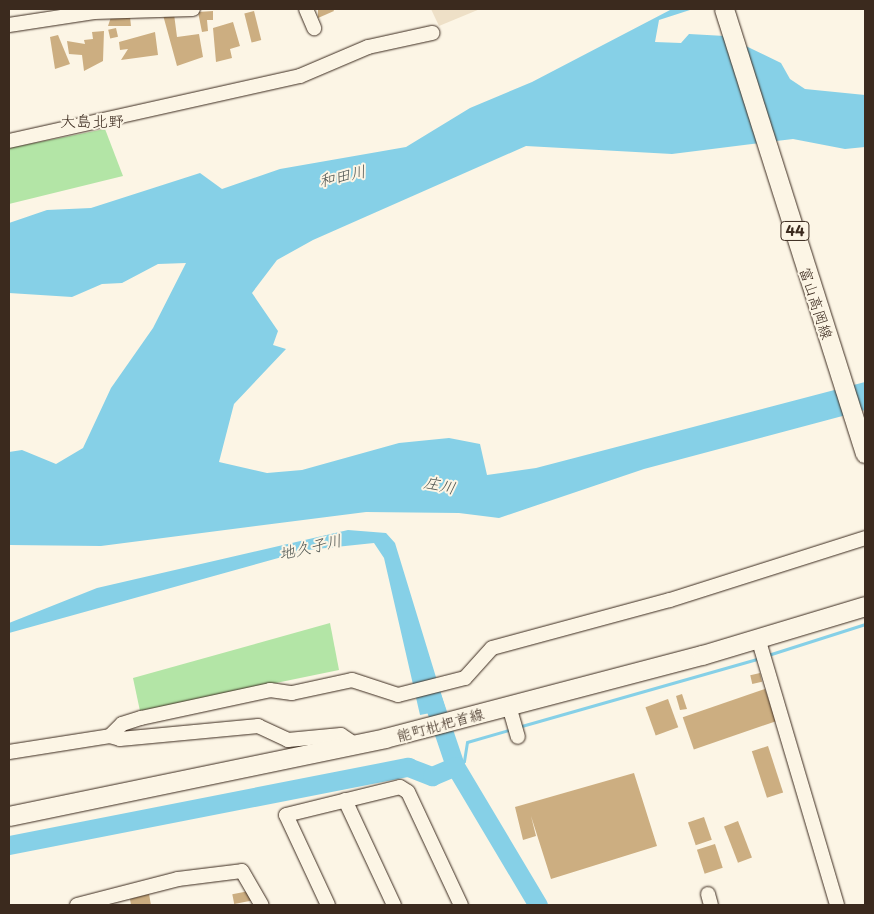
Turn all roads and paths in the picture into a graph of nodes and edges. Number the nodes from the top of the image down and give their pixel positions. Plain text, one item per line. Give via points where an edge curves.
1 (193, 9) edge
2 (306, 9) edge
3 (724, 9) edge
4 (162, 10) edge
5 (9, 25) edge
6 (314, 28) dead end
7 (432, 33) dead end
8 (9, 141) edge
9 (865, 454) edge
10 (865, 538) edge
11 (865, 606) edge
12 (762, 652) junction
13 (110, 736) junction
14 (356, 745) junction
15 (9, 752) edge
16 (345, 800) junction
17 (13, 818) edge
18 (77, 905) edge
19 (262, 905) edge
20 (328, 905) edge
21 (394, 905) edge
22 (461, 905) edge
23 (836, 905) edge

1 - 4 street
2 - 6 street
3 - 9 main road, 富山高岡線 / 44
4 - 5 street via 94,12
7 - 8 street via 368,47 300,76
10 - 13 street via 670,600 492,648 465,678 398,695 352,680 292,693 270,690 141,718 122,724
11 - 12 main road, 能町枇杷首線
12 - 14 main road, 能町枇杷首線 via 514,722 476,715
12 - 23 street
13 - 14 street via 120,739 258,726 288,740 341,735
13 - 15 street
14 - 17 main road, 能町枇杷首線
16 - 20 street via 286,815
16 - 21 street
16 - 22 street via 400,787 408,792
18 - 19 street via 178,879 242,871

